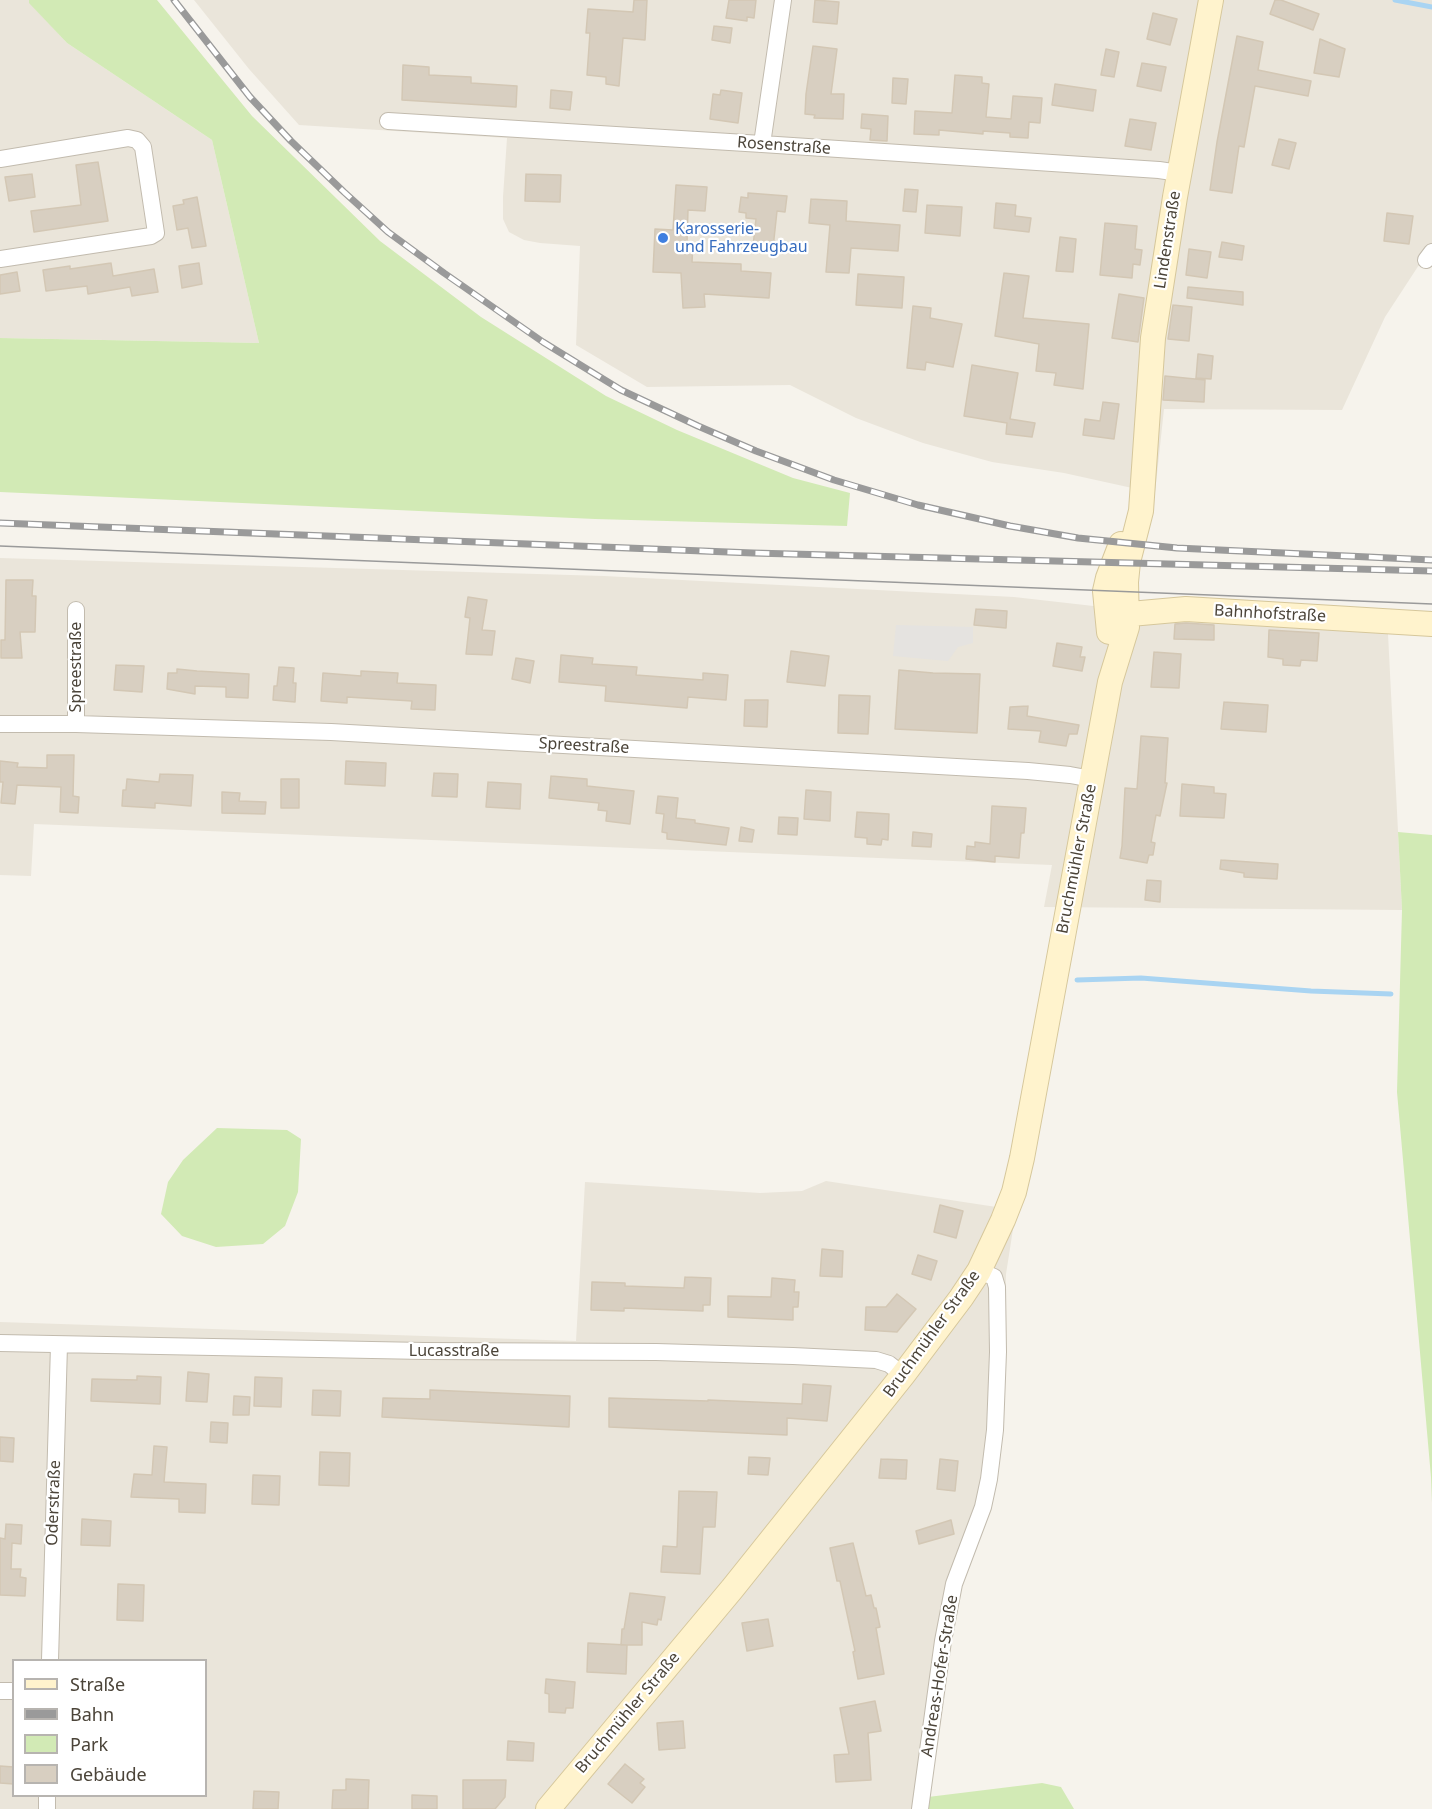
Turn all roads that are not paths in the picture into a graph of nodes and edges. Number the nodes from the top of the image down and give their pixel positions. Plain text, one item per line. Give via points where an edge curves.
1 (783, 0) edge
2 (1211, 0) edge
3 (388, 121) dead end
4 (762, 144) junction
5 (0, 159) edge
6 (1179, 173) junction
7 (0, 259) edge
8 (76, 610) dead end
9 (1118, 615) junction
10 (1432, 624) edge
11 (0, 724) edge
12 (76, 724) junction
13 (1092, 779) junction
14 (979, 1271) junction
15 (0, 1343) edge
16 (59, 1345) junction
17 (903, 1375) junction
18 (50, 1659) edge
19 (548, 1809) edge
20 (920, 1809) edge

1 - 4 street
2 - 6 street, Lindenstraße
3 - 4 street, Rosenstraße
4 - 6 street, Rosenstraße
5 - 7 street via 128,138 138,140 143,147 156,226 152,236
6 - 9 street, Lindenstraße via 1153,338 1142,482 1105,591
8 - 12 street, Spreestraße
9 - 10 street, Bahnhofstraße via 1186,609
9 - 13 street, Bruchmühler Straße
11 - 12 street, Spreestraße
12 - 13 street, Spreestraße via 331,732 1028,771
13 - 14 street, Bruchmühler Straße via 1022,1158 1014,1192
14 - 17 street, Bruchmühler Straße
14 - 20 street, Andreas-Hofer-Straße via 994,1277 997,1287 995,1430 983,1507 951,1596
15 - 16 street, Lucasstraße
16 - 17 street, Lucasstraße via 793,1356 876,1360
16 - 18 street, Oderstraße
17 - 19 street, Bruchmühler Straße via 732,1589

